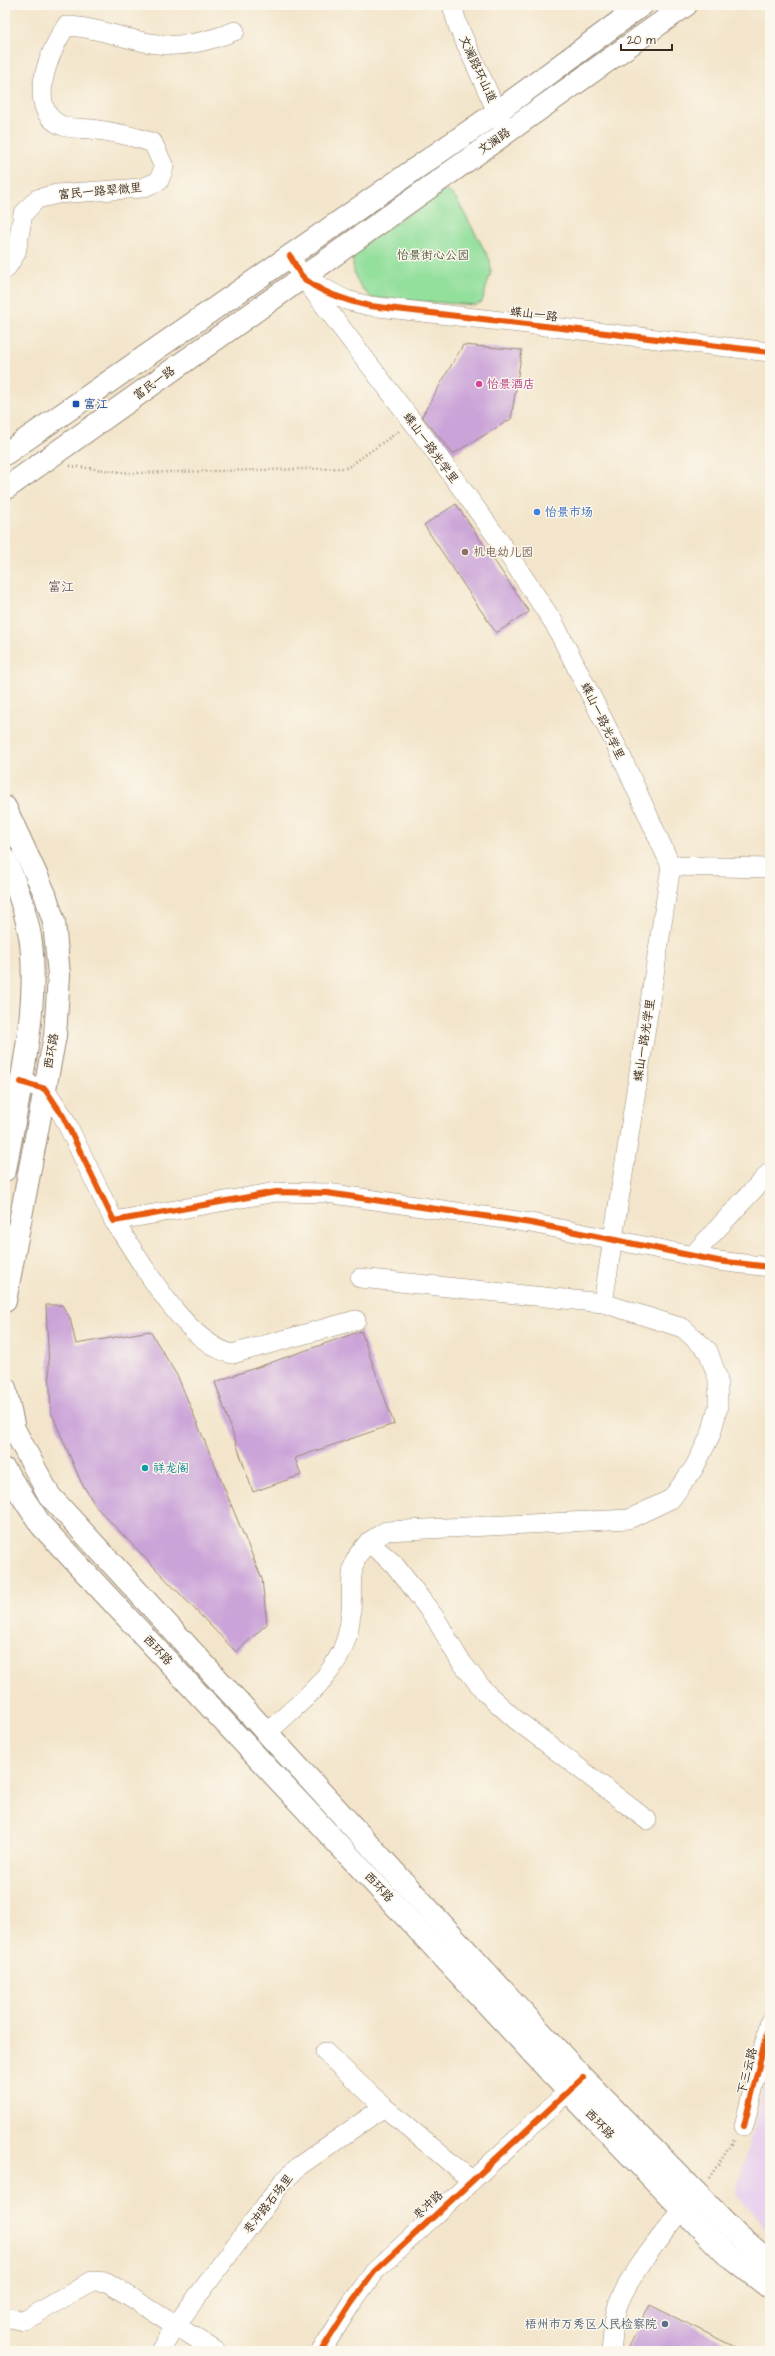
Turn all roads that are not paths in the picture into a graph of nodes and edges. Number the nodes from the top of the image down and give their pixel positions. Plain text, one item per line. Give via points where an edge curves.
1 (452, 5) edge
2 (642, 5) edge
3 (686, 5) edge
4 (235, 31) dead end
5 (497, 112) junction
6 (506, 132) junction
7 (290, 256) junction
8 (5, 270) edge
9 (302, 276) junction
10 (770, 352) edge
11 (5, 454) edge
12 (5, 489) edge
13 (5, 807) edge
14 (5, 859) edge
15 (671, 866) junction
16 (770, 868) edge
17 (21, 1082) junction
18 (45, 1089) junction
19 (5, 1170) edge
20 (770, 1172) edge
21 (114, 1221) junction
22 (613, 1240) junction
23 (692, 1256) junction
24 (770, 1267) edge
25 (360, 1278) dead end
26 (5, 1301) edge
27 (603, 1303) junction
28 (356, 1320) dead end
29 (5, 1388) edge
30 (5, 1470) edge
31 (368, 1542) junction
32 (267, 1733) junction
33 (647, 1820) dead end
34 (770, 2021) edge
35 (325, 2052) dead end
36 (576, 2084) junction
37 (384, 2107) junction
38 (744, 2126) road end
39 (471, 2180) junction
40 (683, 2210) junction
41 (770, 2262) edge
42 (770, 2288) edge
43 (5, 2317) edge
44 (176, 2325) junction
45 (160, 2351) edge
46 (216, 2351) edge
47 (321, 2351) edge
48 (611, 2351) edge

1 - 5 street, 文澜路环山道 via 458,26
2 - 5 main road, 文澜路
3 - 6 main road, 文澜路
4 - 8 street, 富民一路翠微里 via 213,39 178,45 150,42 85,26 66,26 48,56 42,90 47,114 63,126 129,134 153,143 164,168 159,181 142,188 57,194 38,199 23,214 16,253
5 - 6 street, 文澜路环山道
5 - 7 main road, 文澜路
6 - 9 main road, 文澜路
7 - 9 street, 蝶山一路光学里
7 - 11 main road, 文澜路
9 - 10 street, 蝶山一路 via 328,293 370,306
9 - 12 main road, 富民一路
9 - 15 street, 蝶山一路光学里 via 496,536 554,623 618,749
13 - 18 main road, 西环路 via 45,894 54,922 59,975 55,1036
14 - 17 main road, 西环路 via 26,917 31,943 29,1025
15 - 16 street
15 - 22 street, 蝶山一路光学里
17 - 18 street
17 - 19 main road, 西环路
18 - 21 street via 63,1116
18 - 26 main road, 西环路
20 - 23 street
21 - 22 street via 276,1192 326,1193 531,1223
21 - 28 street via 166,1298 193,1330 219,1351 232,1354
22 - 23 street
22 - 27 street, 蝶山一路光学里
23 - 24 street
25 - 27 street
27 - 31 street via 683,1328 708,1351 718,1378 718,1407 711,1434 694,1468 671,1499 629,1519 386,1531
29 - 32 main road, 西环路 via 14,1429 49,1495
30 - 36 main road, 西环路 via 41,1525
31 - 32 street via 357,1557 350,1578 351,1611 348,1635 335,1663 318,1684
31 - 33 street via 392,1563 436,1619 459,1659 485,1692 515,1719
32 - 36 main road, 西环路
34 - 38 street, 下三云路
35 - 37 street
36 - 39 street, 枣冲路
36 - 40 main road, 西环路
36 - 41 main road
37 - 39 street
37 - 44 street, 枣冲路石场里 via 295,2170
39 - 47 street, 枣冲路 via 374,2272
40 - 42 main road, 西环路 via 725,2253
40 - 48 street via 667,2227 617,2307
43 - 44 street via 24,2321 92,2281 107,2282
44 - 45 street, 枣冲路石场里
44 - 46 street

